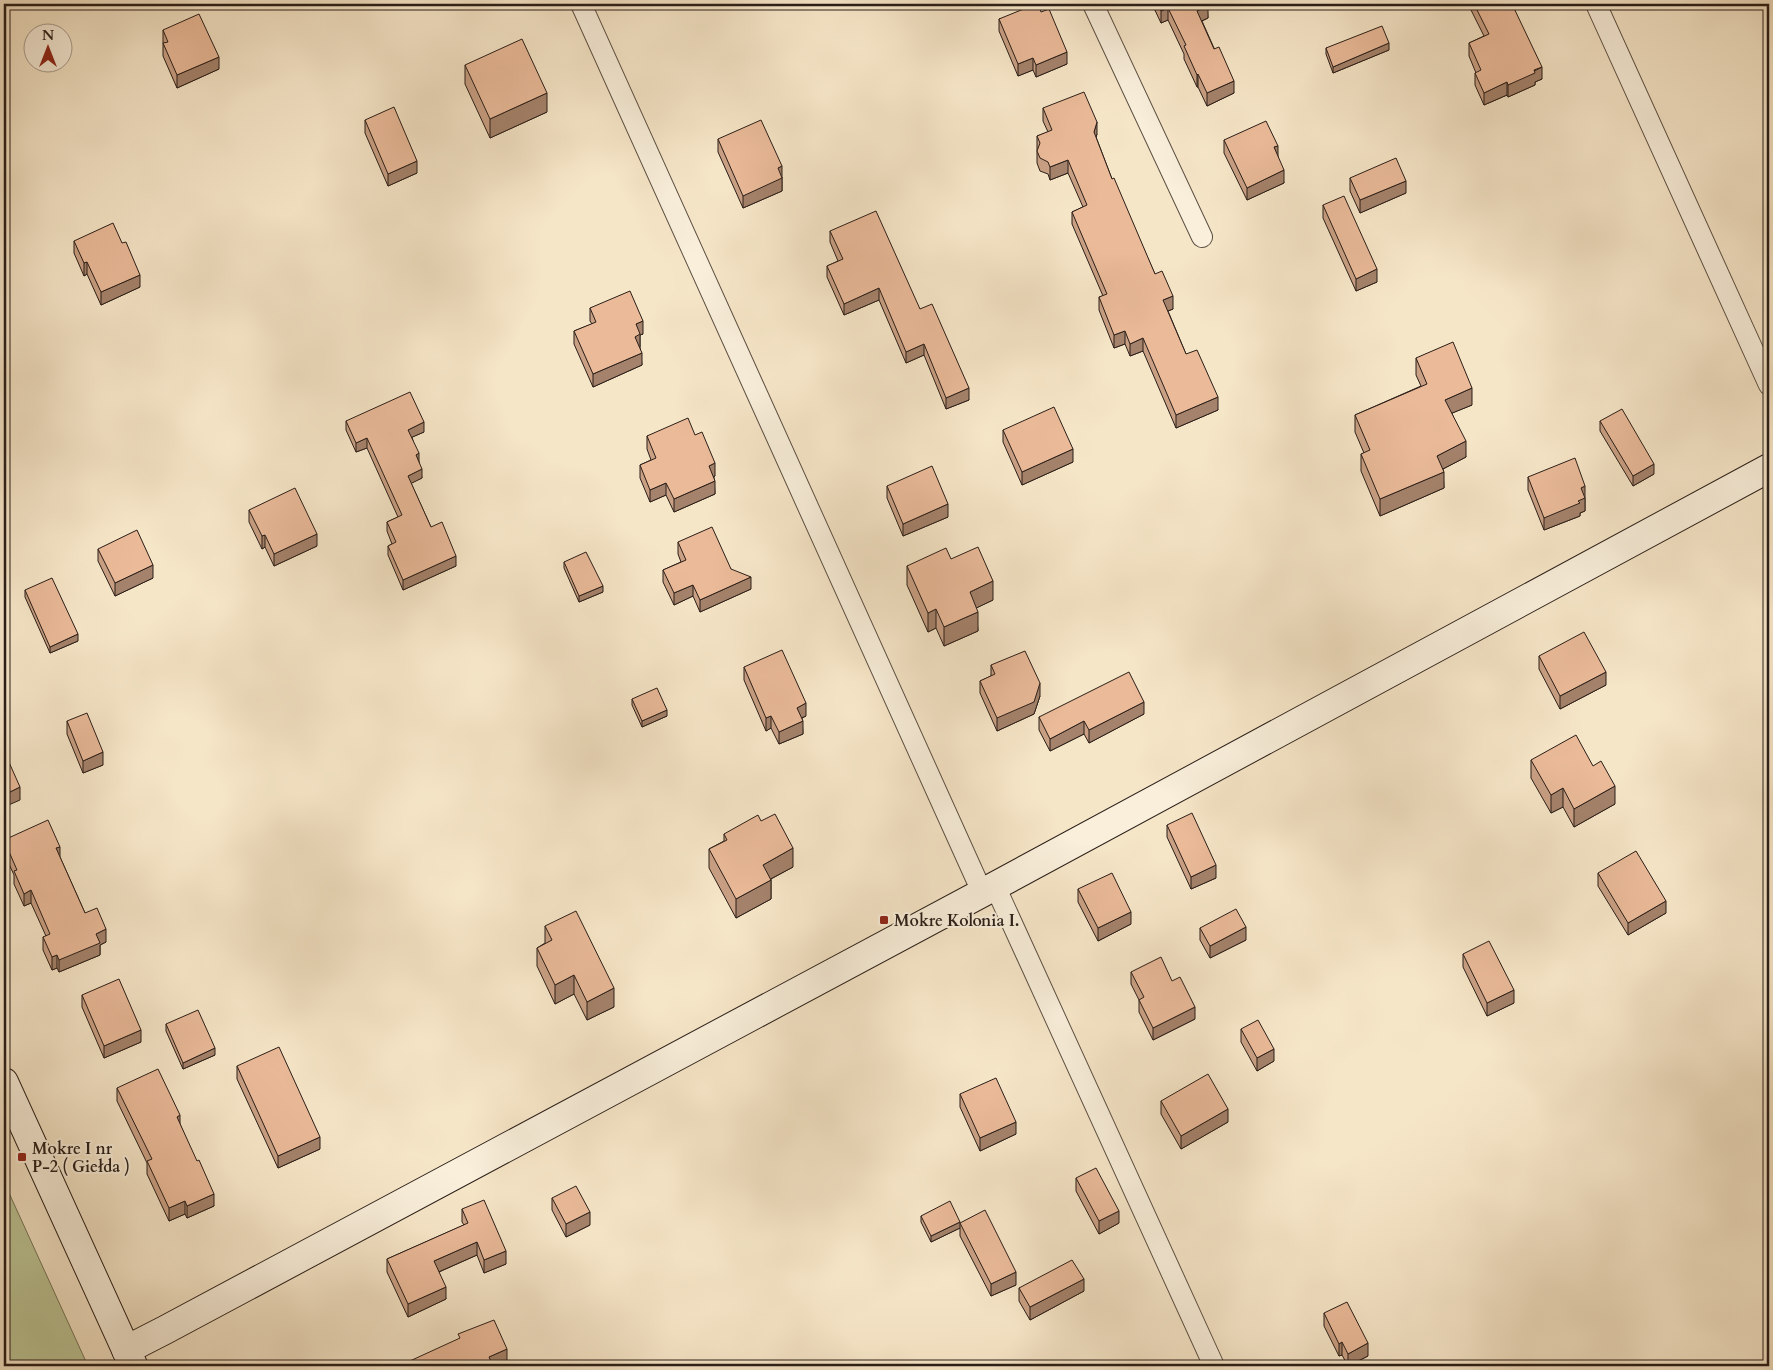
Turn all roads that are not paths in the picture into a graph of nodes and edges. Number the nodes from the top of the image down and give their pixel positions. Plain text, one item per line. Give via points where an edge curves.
1 (581, 4) edge
2 (1093, 4) edge
3 (1596, 4) edge
4 (1202, 237) dead end
5 (1769, 385) edge
6 (1769, 468) edge
7 (988, 889) junction
8 (4, 1082) edge
9 (129, 1358) edge
10 (1214, 1366) edge

1 - 7 street
2 - 4 street
3 - 5 street
6 - 7 street
7 - 9 street via 166,1330
7 - 10 street
8 - 9 street

